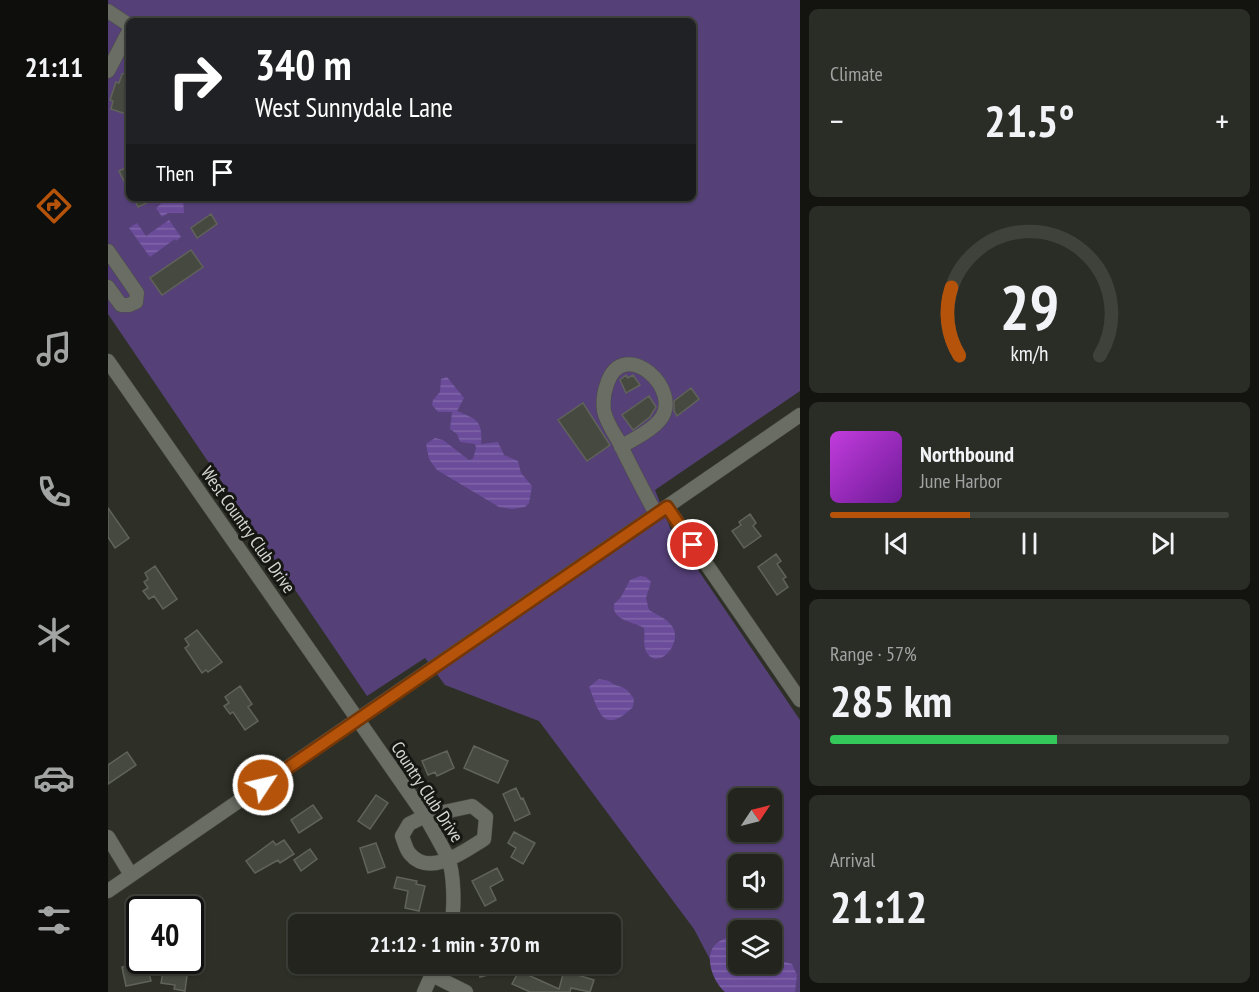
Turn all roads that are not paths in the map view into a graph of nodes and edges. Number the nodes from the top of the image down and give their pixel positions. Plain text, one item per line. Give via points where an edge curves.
1 (108, 12) edge
2 (126, 23) edge
3 (126, 37) edge
4 (108, 71) edge
5 (108, 251) edge
6 (108, 287) edge
7 (108, 361) edge
8 (800, 415) edge
9 (621, 447) junction
10 (661, 510) junction
11 (800, 700) edge
12 (357, 720) junction
13 (425, 816) junction
14 (108, 837) edge
15 (449, 861) junction
16 (131, 875) junction
17 (108, 891) edge
18 (453, 914) edge
19 (433, 974) edge
20 (442, 974) edge
21 (424, 992) edge
22 (466, 992) edge

1 - 2 street
3 - 4 street
5 - 6 street via 137,293 136,302 121,305
7 - 12 street, West Country Club Drive
8 - 10 street
9 - 9 street via 604,411 605,390 614,369 636,364 660,383 664,391 663,413 660,420
9 - 10 street
10 - 11 street
10 - 12 street
12 - 13 street, Country Club Drive
12 - 16 street
13 - 15 street, Country Club Drive
13 - 15 street via 409,824 402,836 410,854 424,863
13 - 15 street via 472,806 486,817 484,838
14 - 16 street
15 - 18 street, Country Club Drive
16 - 17 street
19 - 21 street
20 - 22 street

